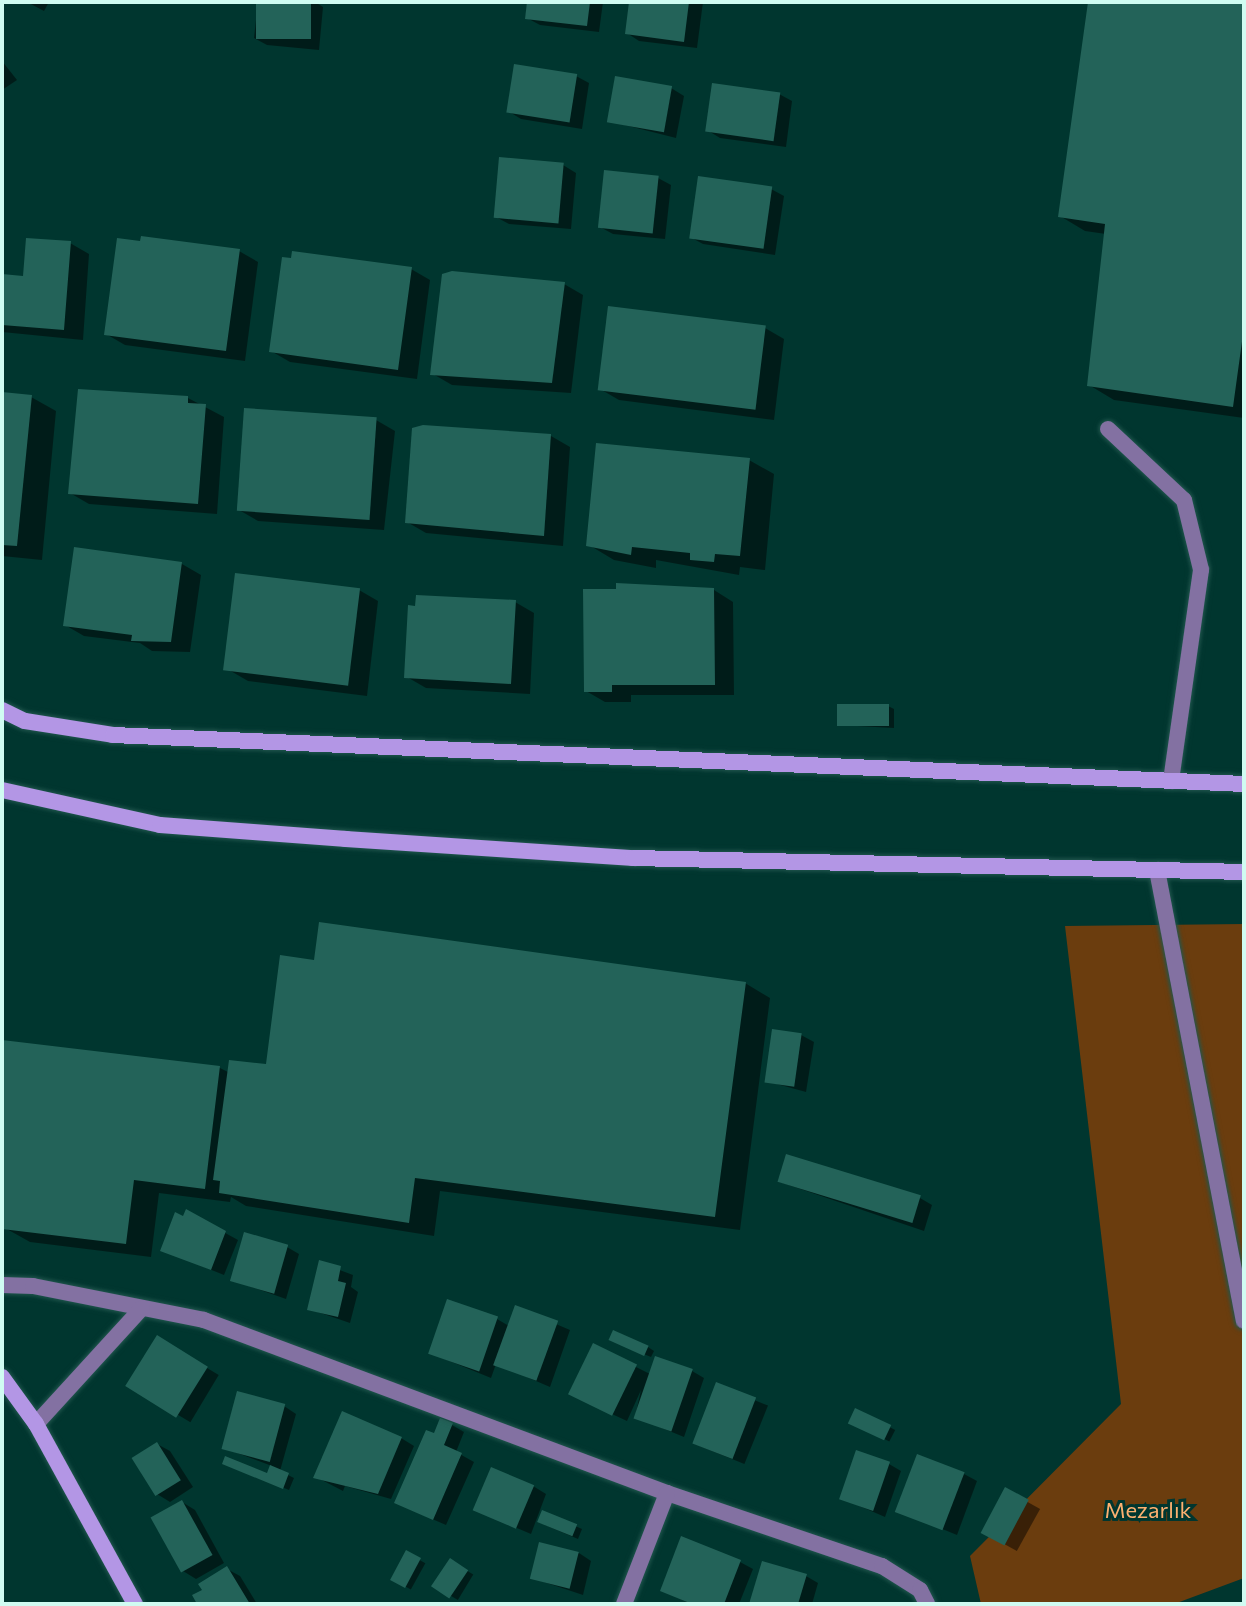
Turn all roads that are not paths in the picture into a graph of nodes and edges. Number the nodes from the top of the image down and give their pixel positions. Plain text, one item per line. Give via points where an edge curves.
1 (1108, 429) dead end
2 (2, 710) edge
3 (1171, 781) junction
4 (1244, 784) edge
5 (2, 790) edge
6 (1157, 870) junction
7 (1244, 872) edge
8 (2, 1285) edge
9 (142, 1308) junction
10 (1244, 1321) edge
11 (2, 1377) edge
12 (36, 1424) junction
13 (667, 1493) junction
14 (135, 1604) edge
15 (624, 1604) edge
16 (927, 1604) edge

1 - 3 street via 1184,500 1201,570
2 - 3 street via 25,721 113,735
3 - 4 street
5 - 6 street via 160,825 330,838 633,858
6 - 7 street
6 - 10 street
8 - 9 street via 33,1286
9 - 12 street
9 - 13 street via 204,1320
11 - 12 street
12 - 14 street
13 - 15 street
13 - 16 street via 882,1566 920,1590

